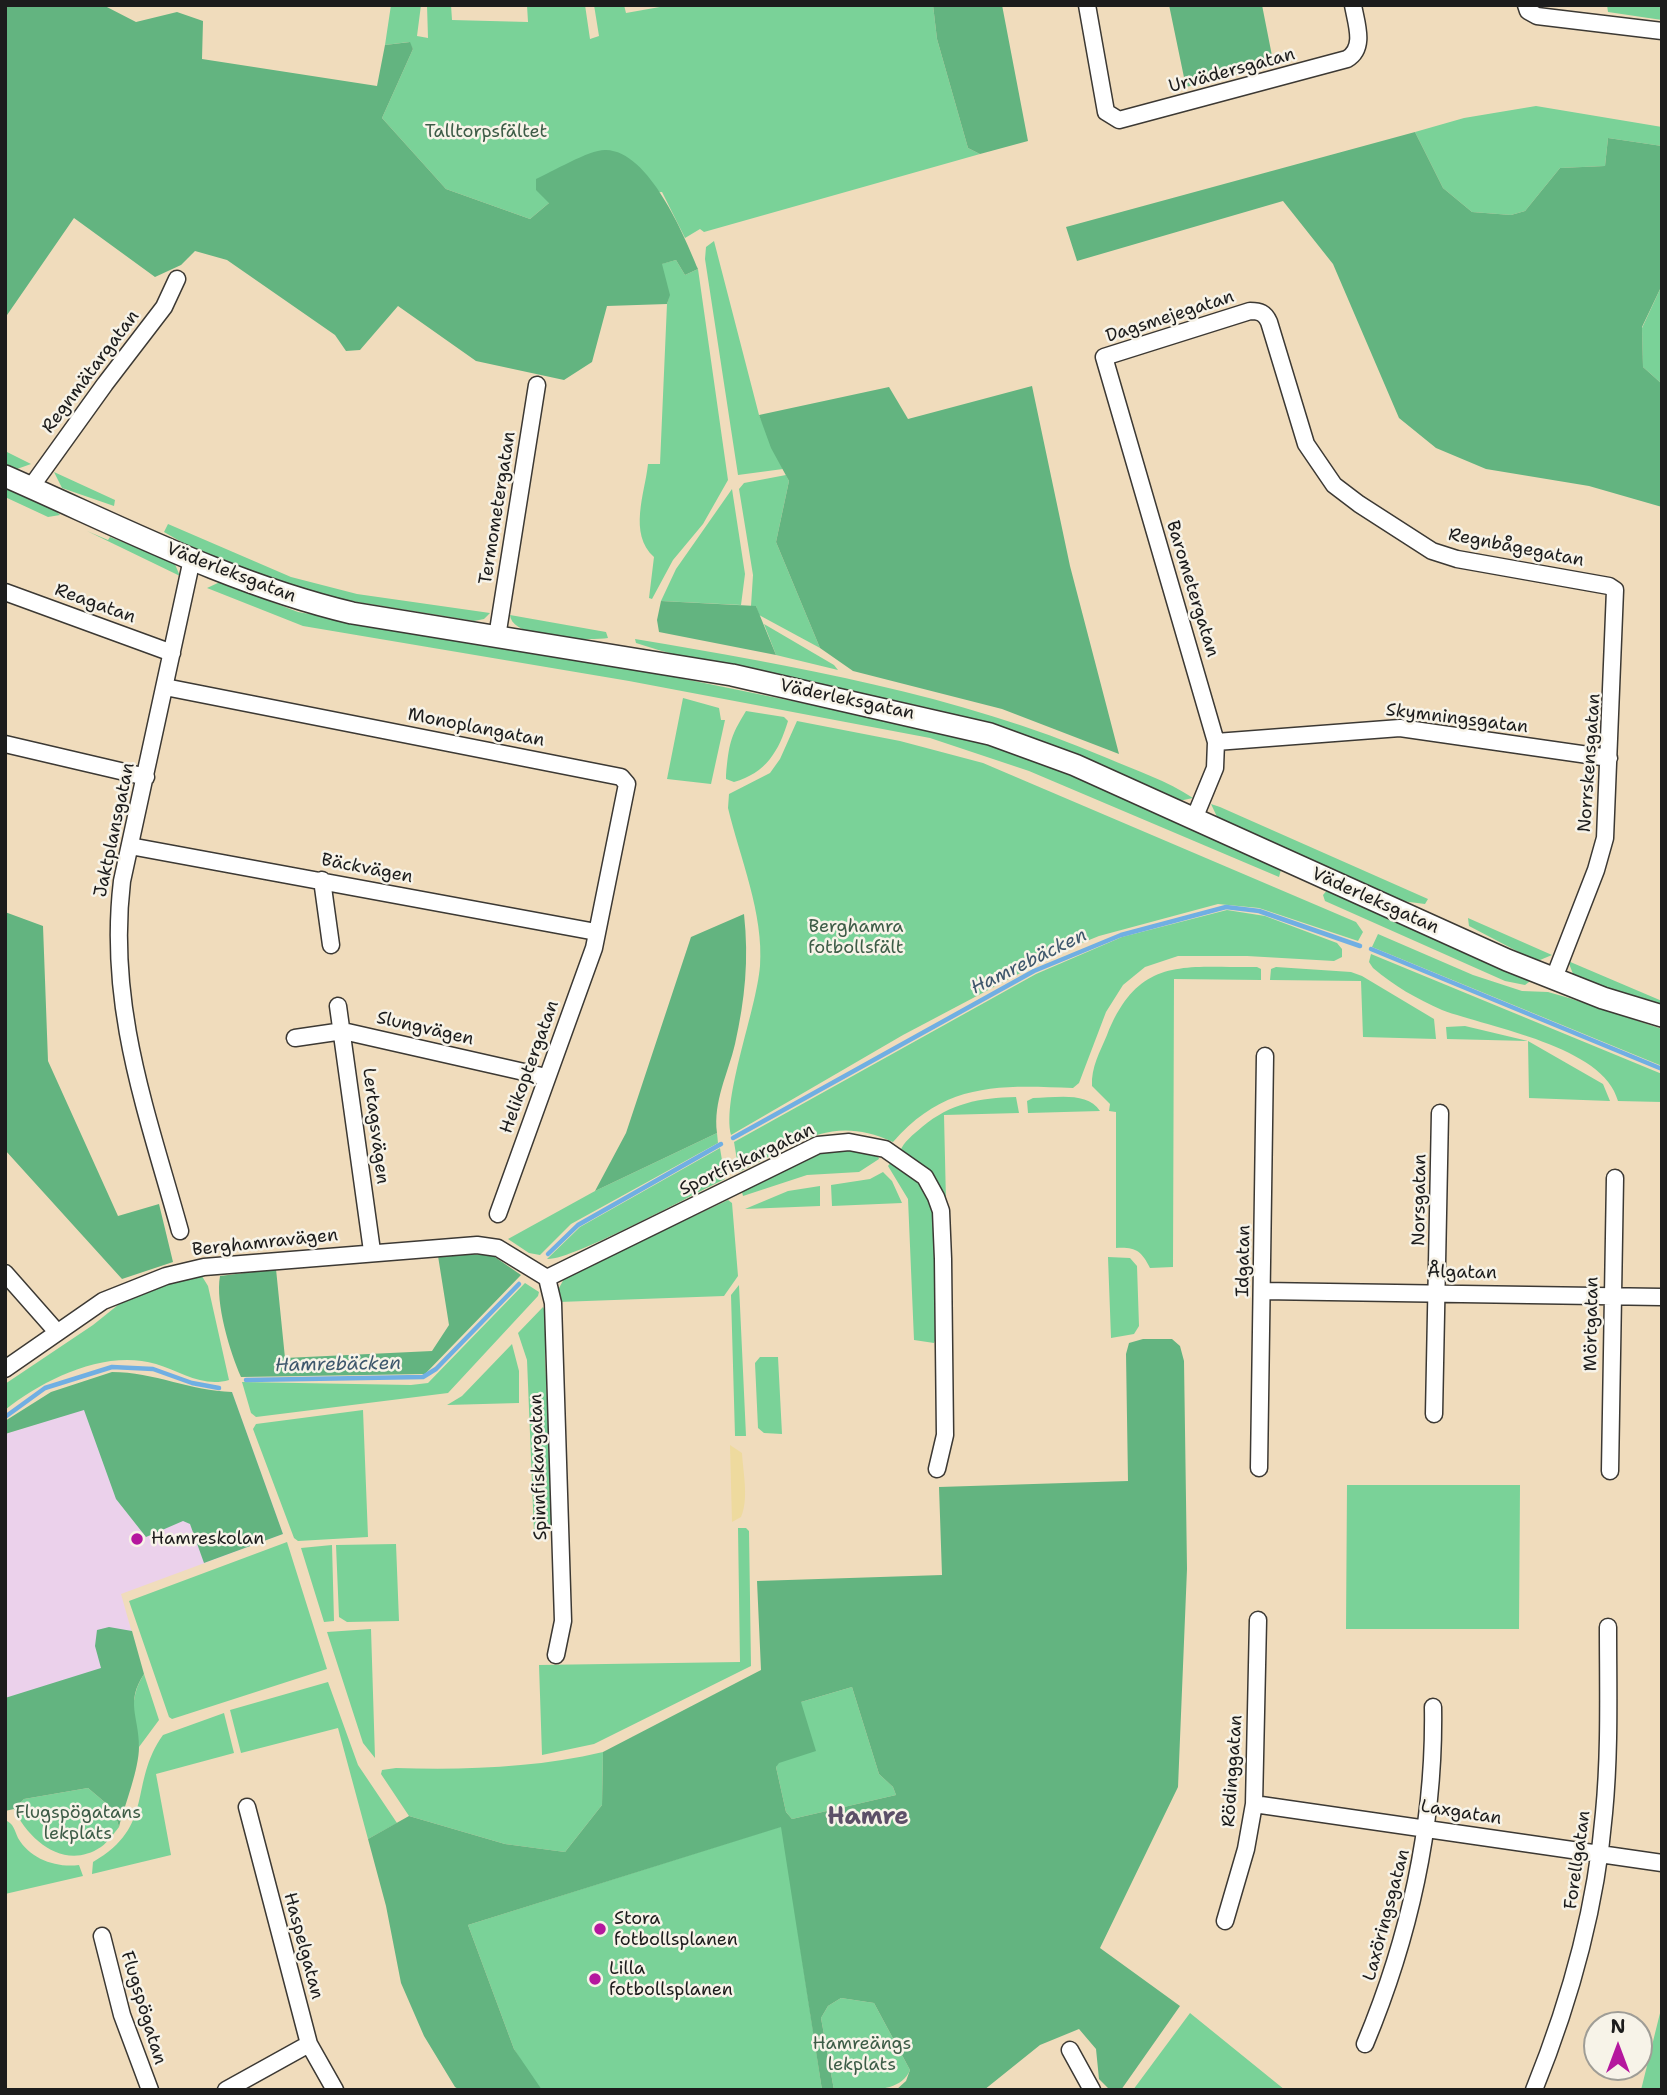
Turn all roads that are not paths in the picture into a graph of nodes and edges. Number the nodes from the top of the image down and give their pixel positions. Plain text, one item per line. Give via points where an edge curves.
1 (1087, 5) edge
2 (1353, 5) edge
3 (1527, 5) edge
4 (1662, 31) edge
5 (177, 279) dead end
6 (1259, 312) joint
7 (1107, 370) joint
8 (537, 385) dead end
9 (5, 476) edge
10 (32, 487) junction
11 (192, 559) junction
12 (1609, 586) joint
13 (5, 592) edge
14 (497, 637) junction
15 (172, 653) junction
16 (165, 687) junction
17 (1216, 742) junction
18 (5, 744) edge
19 (1609, 758) junction
20 (146, 777) junction
21 (1194, 819) junction
22 (130, 846) junction
23 (322, 880) junction
24 (596, 932) junction
25 (331, 945) dead end
26 (1554, 978) junction
27 (338, 1006) dead end
28 (1662, 1016) edge
29 (343, 1031) junction
30 (295, 1038) dead end
31 (1265, 1056) dead end
32 (546, 1077) junction
33 (1440, 1113) dead end
34 (1615, 1178) dead end
35 (498, 1214) dead end
36 (180, 1231) dead end
37 (372, 1251) junction
38 (5, 1273) edge
39 (547, 1278) junction
40 (1262, 1291) junction
41 (1438, 1292) junction
42 (1611, 1296) junction
43 (1662, 1297) edge
44 (57, 1332) junction
45 (5, 1369) edge
46 (1434, 1413) dead end
47 (1259, 1468) dead end
48 (937, 1469) dead end
49 (1610, 1471) dead end
50 (1258, 1620) dead end
51 (1608, 1628) dead end
52 (556, 1655) dead end
53 (1433, 1707) dead end
54 (1254, 1804) junction
55 (247, 1807) dead end
56 (1427, 1827) junction
57 (1600, 1854) junction
58 (1662, 1863) edge
59 (1225, 1921) dead end
60 (102, 1936) dead end
61 (309, 2045) junction
62 (1365, 2045) dead end
63 (1070, 2050) dead end
64 (150, 2090) edge
65 (226, 2090) edge
66 (335, 2090) edge
67 (1092, 2090) edge
68 (1534, 2090) edge

1 - 2 street, Urvädersgatan via 1106,112 1119,120 1354,55 1359,41
3 - 4 street via 1536,16
5 - 10 street, Regnmätargatan via 164,307
6 - 7 street, Dagsmejegatan via 1104,356
6 - 12 street, Regnbågegatan via 1269,322 1306,444 1334,485 1432,551
7 - 17 street, Barometergatan
8 - 14 street, Termometergatan
9 - 10 street, Väderleksgatan
10 - 11 street, Väderleksgatan
11 - 14 street, Väderleksgatan via 293,599
11 - 15 street, Jaktplansgatan
12 - 19 street, Norrskensgatan via 1616,599
13 - 15 street, Reagatan
14 - 21 street, Väderleksgatan via 732,675 990,734 1075,765
15 - 16 street, Jaktplansgatan
16 - 20 street, Jaktplansgatan
16 - 24 street, Monoplangatan via 621,777 627,792
17 - 19 street, Skymningsgatan via 1400,728
17 - 21 street, Barometergatan via 1215,768
18 - 20 street
19 - 26 street, Norrskensgatan via 1605,838
20 - 22 street, Jaktplansgatan
21 - 26 street, Väderleksgatan
22 - 23 street, Bäckvägen
22 - 36 street, Jaktplansgatan via 117,924 120,998
23 - 24 street, Bäckvägen
23 - 25 street
24 - 32 street, Helikoptergatan
26 - 28 street, Väderleksgatan
27 - 29 street, Lertagsvägen
29 - 30 street, Slungvägen
29 - 32 street, Slungvägen
29 - 37 street, Lertagsvägen
31 - 40 street, Idgatan
32 - 35 street, Helikoptergatan
33 - 41 street, Norsgatan
34 - 42 street, Mörtgatan
37 - 39 street, Berghamravägen via 498,1248
37 - 44 street, Berghamravägen via 204,1267 166,1276 103,1301
38 - 44 street
39 - 48 street, Sportfiskargatan via 818,1145 849,1142 885,1149 925,1177 941,1211 945,1435
39 - 52 street, Spinnfiskargatan via 553,1303 563,1621
40 - 41 street, Ålgatan
40 - 47 street, Idgatan
41 - 42 street, Ålgatan
41 - 46 street, Norsgatan
42 - 43 street, Ålgatan
42 - 49 street, Mörtgatan
44 - 45 street, Berghamravägen
50 - 54 street, Rödinggatan
51 - 57 street, Forellgatan via 1608,1761
53 - 56 street, Laxöringsgatan
54 - 56 street, Laxgatan
54 - 59 street, Rödinggatan
55 - 61 street, Haspelgatan
56 - 57 street, Laxgatan
56 - 62 street, Laxöringsgatan via 1404,1937
57 - 58 street, Laxgatan
57 - 68 street, Forellgatan via 1584,1940
60 - 64 street, Flugspögatan via 122,2015
61 - 65 street
61 - 66 street, Haspelgatan
63 - 67 street

